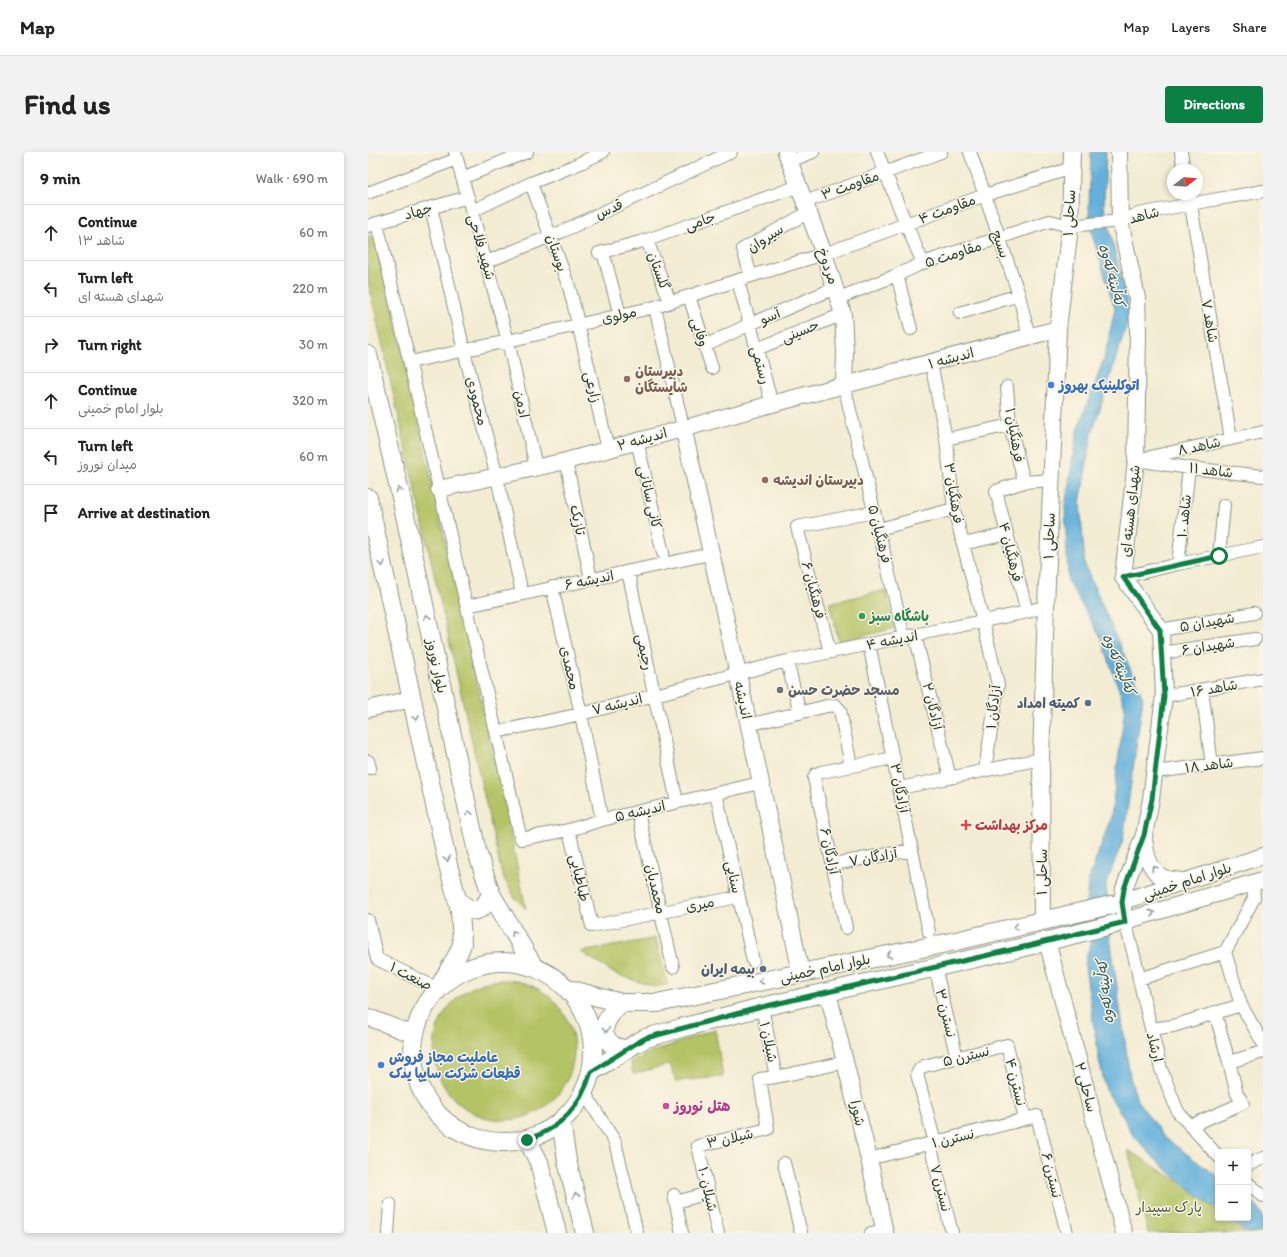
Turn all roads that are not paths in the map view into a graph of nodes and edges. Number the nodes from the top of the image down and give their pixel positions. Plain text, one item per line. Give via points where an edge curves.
1 (527, 152) edge
2 (602, 152) edge
3 (731, 152) edge
4 (813, 152) edge
5 (877, 152) edge
6 (941, 152) edge
7 (970, 152) edge
8 (1072, 152) edge
9 (1119, 152) edge
10 (1181, 152) edge
11 (456, 155) edge
12 (788, 157) edge
13 (1183, 164) edge
14 (1072, 168) junction
15 (885, 172) junction
16 (462, 178) junction
17 (531, 183) junction
18 (799, 186) junction
19 (1263, 191) edge
20 (368, 193) edge
21 (985, 195) junction
22 (468, 197) junction
23 (1203, 197) edge
24 (1186, 200) edge
25 (1189, 200) edge
26 (431, 207) junction
27 (807, 207) junction
28 (472, 211) junction
29 (1120, 221) junction
30 (906, 224) junction
31 (373, 225) edge
32 (1070, 226) junction
33 (551, 236) junction
34 (999, 239) junction
35 (647, 240) junction
36 (824, 254) junction
37 (486, 262) junction
38 (923, 263) junction
39 (898, 275) junction
40 (751, 276) junction
41 (738, 281) junction
42 (837, 293) junction
43 (1019, 295) junction
44 (689, 296) junction
45 (670, 302) junction
46 (655, 307) junction
47 (960, 313) dead end
48 (843, 314) junction
49 (620, 315) junction
50 (750, 324) junction
51 (579, 325) junction
52 (911, 329) dead end
53 (1058, 329) junction
54 (1029, 337) junction
55 (508, 341) junction
56 (705, 346) junction
57 (756, 349) junction
58 (464, 351) junction
59 (368, 355) edge
60 (410, 362) junction
61 (931, 363) junction
62 (712, 368) dead end
63 (844, 385) junction
64 (1007, 387) dead end
65 (772, 404) junction
66 (1010, 425) junction
67 (683, 428) junction
68 (1263, 432) edge
69 (946, 439) junction
70 (1231, 439) junction
71 (637, 441) junction
72 (608, 449) junction
73 (1136, 460) junction
74 (566, 461) junction
75 (536, 467) junction
76 (1189, 468) junction
77 (1263, 476) edge
78 (497, 477) junction
79 (1052, 480) junction
80 (1024, 482) junction
81 (439, 489) junction
82 (368, 498) edge
83 (1224, 505) dead end
84 (954, 509) junction
85 (874, 512) junction
86 (879, 529) junction
87 (1007, 534) junction
88 (963, 544) junction
89 (1263, 547) edge
90 (663, 553) dead end
91 (710, 554) junction
92 (1219, 556) junction
93 (1178, 564) junction
94 (628, 571) junction
95 (1123, 577) junction
96 (591, 579) junction
97 (552, 588) junction
98 (522, 594) junction
99 (467, 606) junction
100 (1046, 606) junction
101 (1027, 612) junction
102 (1254, 613) dead end
103 (983, 621) junction
104 (1160, 630) junction
105 (910, 636) junction
106 (1255, 639) dead end
107 (869, 644) junction
108 (830, 652) junction
109 (1162, 653) junction
110 (786, 661) junction
111 (738, 674) junction
112 (1263, 682) edge
113 (1202, 690) junction
114 (654, 695) junction
115 (1164, 696) junction
116 (412, 699) junction
117 (368, 709) edge
118 (800, 713) junction
119 (581, 714) junction
120 (748, 725) junction
121 (496, 732) junction
122 (894, 758) junction
123 (1263, 758) edge
124 (1041, 760) junction
125 (1212, 765) junction
126 (852, 766) junction
127 (985, 770) junction
128 (1155, 772) junction
129 (950, 778) junction
130 (760, 783) junction
131 (900, 788) junction
132 (716, 793) junction
133 (677, 802) junction
134 (638, 812) junction
135 (602, 820) junction
136 (569, 830) junction
137 (1144, 835) junction
138 (912, 850) junction
139 (1263, 856) edge
140 (833, 864) junction
141 (1184, 881) junction
142 (1258, 881) edge
143 (491, 894) junction
144 (738, 897) junction
145 (458, 900) junction
146 (1117, 903) junction
147 (661, 912) junction
148 (368, 920) edge
149 (1042, 921) junction
150 (1120, 923) junction
151 (592, 926) joint
152 (846, 928) dead end
153 (929, 932) dead end
154 (1047, 941) junction
155 (1225, 952) junction
156 (753, 962) dead end
157 (534, 967) junction
158 (673, 967) dead end
159 (934, 967) junction
160 (801, 973) junction
161 (1139, 979) junction
162 (438, 989) junction
163 (568, 990) junction
164 (828, 993) junction
165 (621, 1003) junction
166 (1241, 1005) junction
167 (762, 1007) junction
168 (1215, 1012) junction
169 (368, 1017) edge
170 (1151, 1029) junction
171 (414, 1035) junction
172 (1263, 1043) edge
173 (1007, 1046) joint
174 (627, 1050) junction
175 (1263, 1052) edge
176 (957, 1058) junction
177 (846, 1062) junction
178 (1230, 1062) junction
179 (924, 1066) joint
180 (591, 1072) junction
181 (776, 1077) junction
182 (584, 1092) junction
183 (1038, 1116) joint
184 (1025, 1119) junction
185 (562, 1121) junction
186 (1190, 1126) junction
187 (527, 1140) junction
188 (932, 1143) junction
189 (698, 1146) joint
190 (1215, 1153) edge
191 (1263, 1158) edge
192 (869, 1159) junction
193 (784, 1163) dead end
194 (1251, 1164) edge
195 (569, 1167) junction
196 (543, 1176) junction
197 (1250, 1185) edge
198 (709, 1193) junction
199 (1263, 1196) edge
200 (390, 1204) dead end
201 (880, 1232) edge
202 (388, 1233) edge
203 (557, 1233) edge
204 (585, 1233) edge
205 (637, 1233) edge
206 (682, 1233) edge
207 (718, 1233) edge
208 (801, 1233) edge
209 (952, 1233) edge
210 (1067, 1233) edge
211 (1124, 1233) edge

1 - 16 street
2 - 17 street
3 - 33 street, قدس
4 - 12 street
5 - 15 street
6 - 15 street, مقاومت ۳
7 - 21 street, بسیج
8 - 14 street, ساحلی ۱
9 - 29 street, شهدای هسته ای
10 - 13 street
11 - 16 street, شهید فلاحی
11 - 20 street
12 - 18 street, مردوخ
14 - 21 street, مقاومت ۴
14 - 32 street, ساحلی ۱
15 - 27 street, مقاومت ۳
15 - 30 street
16 - 22 street, شهید فلاحی
17 - 28 street
17 - 33 street, بوستان
18 - 27 street, مردوخ
18 - 35 street, جامی
19 - 23 street, شاهد
21 - 30 street, مقاومت ۴
21 - 34 street, بسیج
22 - 26 street, جهاد
22 - 28 street, شهید فلاحی
24 - 29 street, شاهد
25 - 70 street, شاهد ۷
26 - 31 street, جهاد
26 - 58 street, محمودی
27 - 36 street, مردوخ
27 - 40 street, سیروان via 743,249
28 - 37 street, شهید فلاحی
29 - 32 street, شاهد
29 - 73 street, شهدای هسته ای via 1137,298
30 - 36 street, مقاومت ۴
30 - 38 street
31 - 60 street
32 - 34 street, مقاومت ۵ via 1050,222
32 - 53 street, ساحلی ۱
33 - 37 street, قدس
33 - 51 street, بوستان
34 - 38 street, مقاومت ۵
34 - 43 street, بسیج
35 - 45 street, گلستان
35 - 49 street, جامی via 601,253
36 - 40 street, مولوی
36 - 42 street, مردوخ
37 - 55 street, شهید فلاحی
38 - 39 street, مقاومت ۵
39 - 42 street, مقاومت ۵
39 - 52 street
40 - 41 street, مولوی
41 - 44 street, مولوی
41 - 50 street, رستمی
42 - 48 street, مردوخ
42 - 50 street, آسو
43 - 47 street
43 - 54 street, بسیج
44 - 45 street, مولوی
44 - 56 street, وفایی
45 - 46 street, مولوی
46 - 49 street, مولوی
46 - 67 street
48 - 57 street, حسینی
48 - 63 street, مردوخ
49 - 51 street, مولوی
50 - 56 street, آسو
50 - 57 street, رستمی
51 - 55 street, مولوی
51 - 72 street, زارعی
53 - 54 street, اندیشه ۱
53 - 79 street, ساحلی ۱
54 - 61 street, اندیشه ۱
55 - 58 street, مولوی
55 - 75 street, ادمن
56 - 62 street, وفایی
57 - 65 street, رستمی
58 - 60 street, مولوی
58 - 78 street, محمودی
143 -> 59 main road, بلوار نوروز via 477,852
60 - 81 street
61 - 63 street, اندیشه ۱
61 - 69 street, فرهنگیان ۳
63 - 65 street, اندیشه ۲
63 - 85 street, فرهنگیان ۵
64 - 66 street, فرهنگیان ۱
65 - 67 street, اندیشه ۲
66 - 69 street
66 - 80 street, فرهنگیان ۱
67 - 71 street, اندیشه ۲
67 - 91 street, اندیشه
68 - 70 street, شاهد ۸
69 - 84 street, فرهنگیان ۳
70 - 73 street, شاهد ۸
71 - 72 street, اندیشه ۲
71 - 90 street, کانی سانانی
72 - 74 street, اندیشه ۲
73 - 76 street, شاهد ۱۱
73 - 95 street, شهدای هسته ای
74 - 75 street, اندیشه ۲
74 - 96 street, تازیک
75 - 78 street, اندیشه ۲
76 - 77 street, شاهد ۱۱
76 - 93 street, شاهد ۱۰
78 - 81 street, اندیشه ۲
78 - 98 street, محمودی
79 - 80 street
79 - 100 street, ساحلی ۱
80 - 87 street, فرهنگیان ۴ via 996,491
81 - 99 street
82 -> 116 main road
83 - 92 street
84 - 86 street
84 - 88 street, فرهنگیان ۳
85 - 86 street, فرهنگیان ۵
85 - 108 street, فرهنگیان ۶ via 797,527
86 - 105 street, فرهنگیان ۵
87 - 88 street
87 - 101 street, فرهنگیان ۴
88 - 103 street, فرهنگیان ۳
89 - 92 street
91 - 94 street, اندیشه ۶
91 - 111 street, اندیشه
92 - 93 street
93 - 95 street
94 - 96 street, اندیشه ۶
94 - 114 street, رحیمی
95 - 104 street, شهدای هسته ای
96 - 97 street, اندیشه ۶
97 - 98 street, اندیشه ۶
97 - 119 street, محمدی
98 - 99 street, اندیشه ۶
99 - 121 street
100 - 101 street, اندیشه ۴
100 - 124 street, ساحلی ۱
101 - 103 street, اندیشه ۴
102 - 104 street, شهیدان ۵
103 - 105 street, اندیشه ۴
103 - 127 street, آزادگان ۱ via 998,685
104 - 109 street, شهدای هسته ای
105 - 107 street, اندیشه ۴
105 - 129 street, آزادگان ۲
106 - 109 street, شهیدان ۶
107 - 108 street, اندیشه ۴
107 - 122 street, آزادگان ۳
108 - 110 street, اندیشه ۴
109 - 115 street, شهدای هسته ای
110 - 111 street, اندیشه ۴
110 - 118 street
111 - 114 street, اندیشه ۷
111 - 120 street, اندیشه
112 - 113 street, شاهد ۱۶
113 - 115 street, شاهد ۱۶
113 - 125 street
114 - 119 street, اندیشه ۷
114 - 133 street, رحیمی
115 - 128 street, شهدای هسته ای
116 - 117 street
116 -> 145 main road
118 - 120 street
118 - 126 street via 835,705 840,710
119 - 121 street, اندیشه ۷
119 - 135 street, محمدی
120 - 130 street, اندیشه
121 - 136 street, اندیشه ۵ via 521,839
122 - 126 street
122 - 131 street, آزادگان ۳
123 - 125 street, شاهد ۱۸
124 - 127 street
124 - 149 street, ساحلی ۱
125 - 128 street, شاهد ۱۸
126 - 140 street, آزادگان ۶ via 816,774 814,778
127 - 129 street
128 - 137 street, شهدای هسته ای
129 - 131 street
130 - 132 street, اندیشه ۵
130 - 160 street, اندیشه
131 - 138 street, آزادگان ۳
132 - 133 street, اندیشه ۵
132 - 144 street, سنایی
133 - 134 street, اندیشه ۵
134 - 135 street, اندیشه ۵
134 - 147 street, محمدیان
135 - 136 street, اندیشه ۵
136 - 151 street, طباطبایی
141 -> 137 street via 1164,878 1157,873 1145,850
137 - 146 street, شهدای هسته ای
138 - 140 street, آزادگان ۷
138 - 153 street, آزادگان ۳
139 - 141 street, بلوار امام خمینی
140 - 152 street, آزادگان ۶
141 - 146 street, بلوار امام خمینی
150 -> 142 street, بلوار امام خمینی
142 - 155 street via 1254,898
143 - 145 main road via 484,907 477,910 466,908
157 -> 143 main road, بلوار نوروز
144 - 147 street, میری
144 - 156 street, سنایی
145 - 162 main road via 462,944
146 - 149 main road, بلوار امام خمینی
146 - 150 street
147 - 151 street, میری
147 - 158 street, محمدیان
148 - 162 street, صنعت ۱ via 377,958
149 -> 160 main road, بلوار امام خمینی
150 - 154 main road, بلوار امام خمینی
150 - 161 street, ارشاد via 1138,967
154 - 159 main road, بلوار امام خمینی
154 - 211 street, ساحلی ۲
155 - 161 street
155 - 166 street
157 - 162 main road via 511,962 482,964 461,972
157 - 163 main road via 552,976
159 - 164 main road, بلوار امام خمینی
159 - 176 street, نسترن ۳
160 -> 165 main road, بلوار امام خمینی via 657,1003
161 - 170 street, ارشاد
162 - 171 main road via 423,1010
163 - 165 main road, بلوار امام خمینی
163 - 180 main road via 585,1014 590,1028 593,1050
164 - 167 main road, بلوار امام خمینی
164 - 177 street, شورا
165 -> 174 main road via 604,1025 606,1038 614,1046
166 - 168 street
166 - 172 street
167 - 174 main road, بلوار امام خمینی via 646,1038
167 - 181 street, شیلان ۱
168 - 170 street via 1173,1026
168 - 178 street
169 - 171 street
170 - 186 street, ارشاد via 1161,1069 1178,1112
171 - 187 main road via 413,1059 418,1083 430,1104 446,1122 467,1135 484,1140 502,1143
173 - 176 street, نسترن ۵
173 - 184 street, نسترن ۴
174 - 180 main road, بلوار امام خمینی
175 - 178 street
176 - 179 street, نسترن ۵
177 - 181 street, شیلان ۱
177 - 192 street, شورا
178 - 186 street via 1237,1094 1243,1103
179 - 188 street, نسترن ۷ via 917,1074
180 - 182 main road
181 - 189 street, شیلان ۳ via 760,1079 768,1129
182 - 185 main road
182 - 205 street via 614,1142
183 - 184 street, نسترن ۱
183 - 210 street, نسترن ۶
184 - 188 street, نسترن ۱
185 - 187 main road
185 - 195 main road
186 - 190 street, ارشاد
187 - 196 main road via 539,1162
188 - 192 street, نسترن ۱
188 - 209 street, نسترن ۷
189 - 198 street, شیلان ۱۰
191 - 194 street
192 - 201 street, شورا
193 - 208 street
195 - 196 main road via 553,1164 545,1170
204 -> 195 main road
196 - 203 main road
197 - 199 street
198 - 206 street via 675,1199
198 - 207 street, شیلان ۱۰
200 - 202 street

